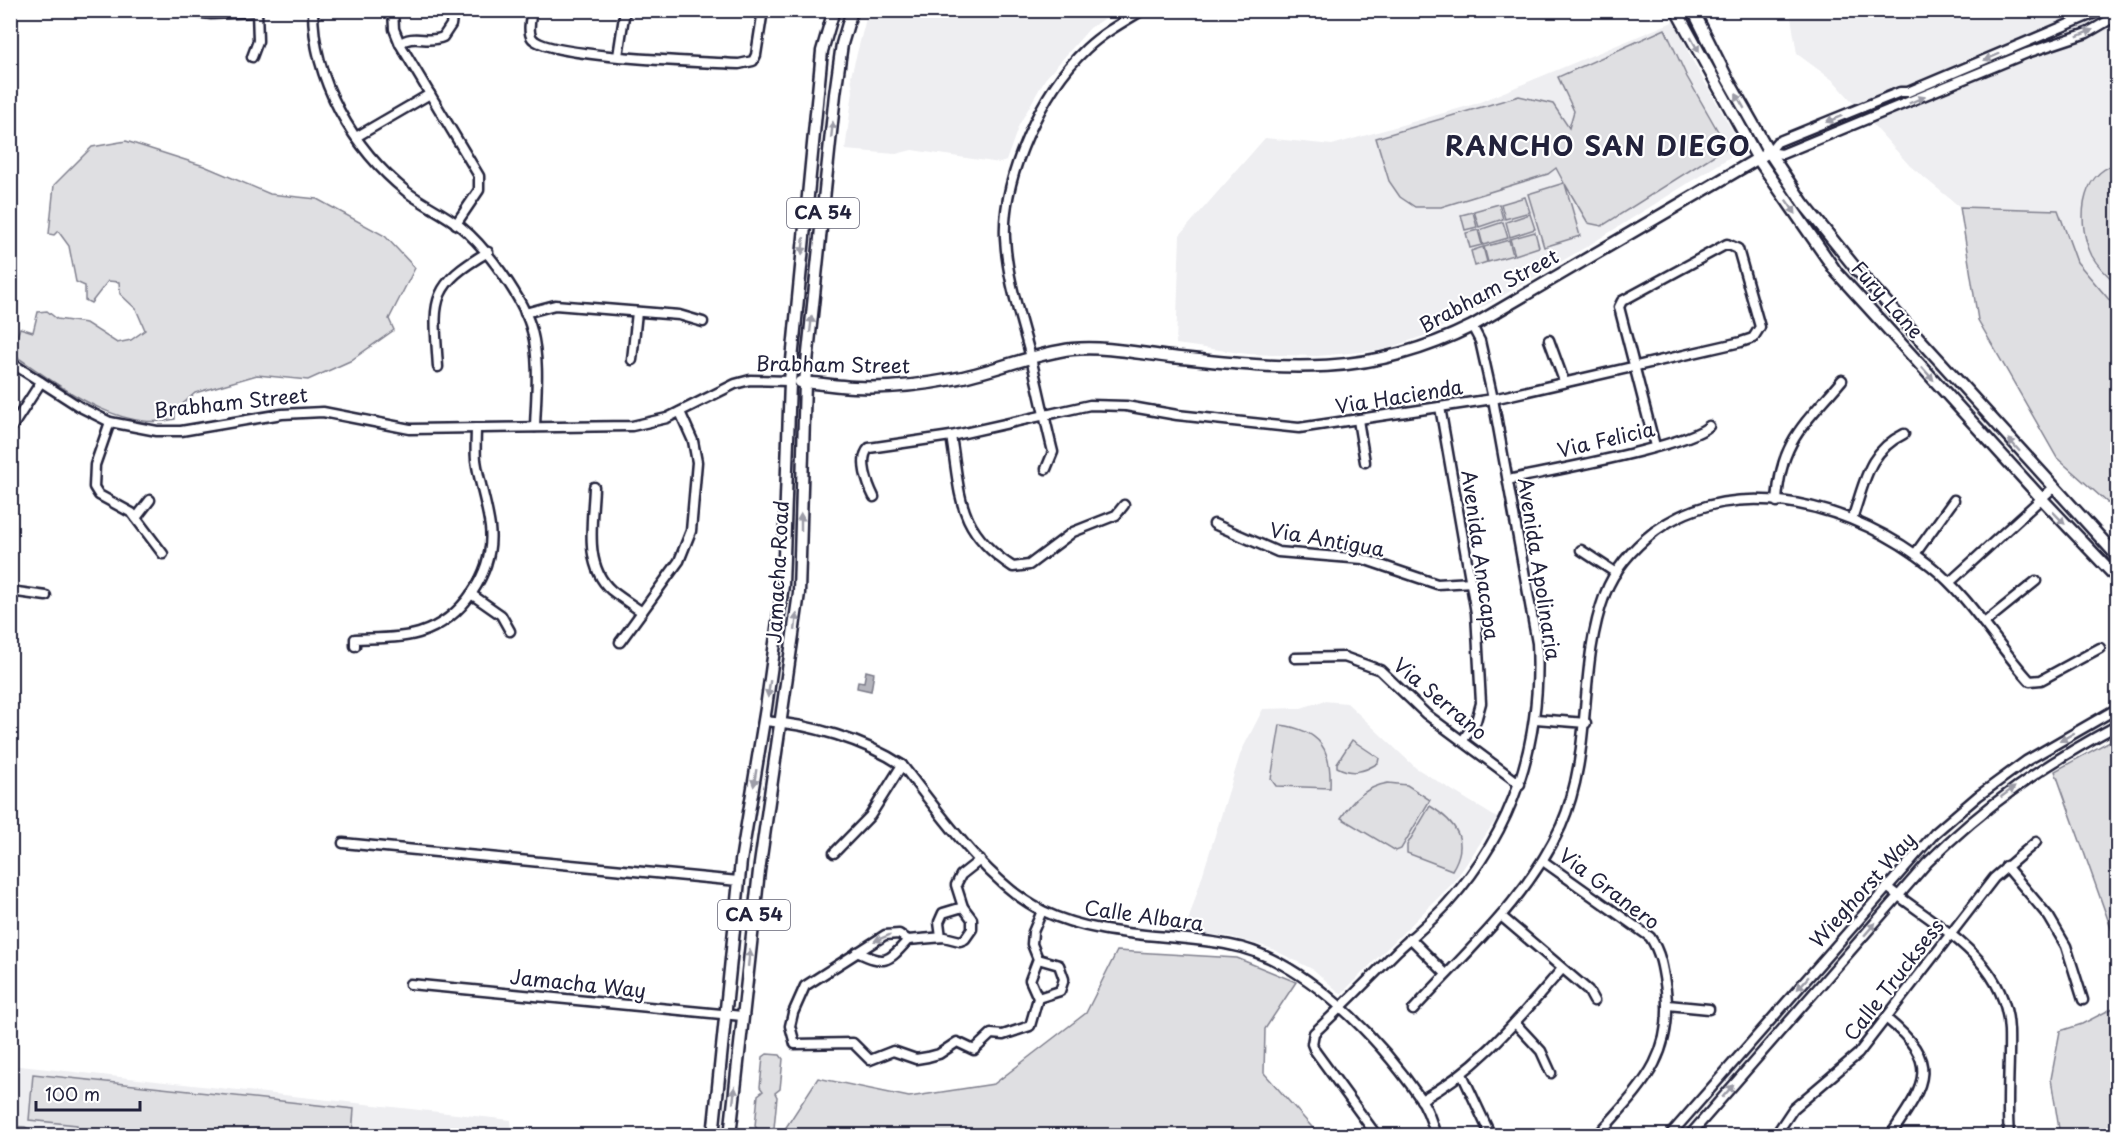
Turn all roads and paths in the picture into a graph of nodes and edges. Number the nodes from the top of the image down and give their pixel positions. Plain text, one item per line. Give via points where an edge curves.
1 (176, 10) edge
2 (313, 10) edge
3 (393, 10) edge
4 (453, 10) edge
5 (532, 10) edge
6 (625, 10) edge
7 (763, 10) edge
8 (834, 10) edge
9 (852, 10) edge
10 (1143, 10) edge
11 (1676, 10) edge
12 (1693, 10) edge
13 (2102, 10) edge
14 (257, 11) edge
15 (2118, 15) edge
16 (2046, 34) junction
17 (400, 44) junction
18 (2027, 53) junction
19 (618, 56) junction
20 (252, 57) dead end
21 (430, 94) junction
22 (356, 136) junction
23 (1769, 152) junction
24 (1758, 159) junction
25 (456, 224) junction
26 (488, 252) junction
27 (637, 312) junction
28 (525, 313) junction
29 (703, 322) dead end
30 (1472, 326) junction
31 (1549, 340) dead end
32 (1031, 357) junction
33 (632, 360) dead end
34 (10, 362) edge
35 (438, 367) dead end
36 (1633, 368) junction
37 (1842, 380) dead end
38 (790, 381) junction
39 (1564, 381) junction
40 (42, 382) junction
41 (805, 382) junction
42 (1494, 399) junction
43 (1440, 407) junction
44 (680, 412) junction
45 (1043, 415) junction
46 (1358, 420) junction
47 (110, 422) junction
48 (1709, 426) dead end
49 (535, 427) junction
50 (476, 428) junction
51 (10, 430) edge
52 (1904, 434) dead end
53 (951, 436) junction
54 (1655, 446) junction
55 (1365, 462) dead end
56 (1046, 469) dead end
57 (1508, 480) junction
58 (594, 487) dead end
59 (2053, 488) junction
60 (874, 497) dead end
61 (2042, 499) junction
62 (150, 500) dead end
63 (1954, 500) dead end
64 (1777, 502) junction
65 (1124, 506) dead end
66 (136, 518) junction
67 (1852, 519) junction
68 (1214, 524) dead end
69 (1581, 550) dead end
70 (163, 554) dead end
71 (1915, 554) junction
72 (2118, 557) edge
73 (1616, 573) junction
74 (2118, 579) edge
75 (2036, 581) dead end
76 (1472, 582) junction
77 (1950, 582) junction
78 (10, 591) edge
79 (471, 594) junction
80 (46, 596) dead end
81 (642, 612) junction
82 (1984, 623) junction
83 (510, 631) dead end
84 (620, 642) dead end
85 (355, 646) dead end
86 (2100, 648) dead end
87 (1295, 658) dead end
88 (2118, 708) edge
89 (1536, 719) junction
90 (764, 721) junction
91 (780, 722) junction
92 (1586, 723) junction
93 (2118, 725) edge
94 (1463, 740) junction
95 (902, 765) junction
96 (1520, 784) junction
97 (2036, 842) dead end
98 (343, 843) dead end
99 (834, 853) dead end
100 (980, 860) junction
101 (1543, 861) junction
102 (2006, 866) junction
103 (738, 881) junction
104 (1887, 886) junction
105 (1899, 896) junction
106 (963, 907) junction
107 (1042, 911) junction
108 (1501, 916) junction
109 (1950, 935) junction
110 (941, 937) junction
111 (1410, 938) junction
112 (908, 940) junction
113 (857, 952) junction
114 (1038, 959) junction
115 (1562, 969) junction
116 (1446, 974) junction
117 (410, 984) dead end
118 (1038, 999) junction
119 (2083, 1000) dead end
120 (1594, 1001) dead end
121 (1668, 1005) junction
122 (1342, 1007) junction
123 (1708, 1009) dead end
124 (1413, 1010) dead end
125 (723, 1016) junction
126 (742, 1016) junction
127 (1887, 1019) junction
128 (1515, 1023) junction
129 (1551, 1073) dead end
130 (1462, 1074) junction
131 (1421, 1100) junction
132 (713, 1136) edge
133 (729, 1136) edge
134 (1377, 1136) edge
135 (1436, 1136) edge
136 (1491, 1136) edge
137 (1597, 1136) edge
138 (1669, 1136) edge
139 (1689, 1136) edge
140 (1774, 1136) edge
141 (1890, 1136) edge
142 (2009, 1136) edge

1 - 14 street via 211,14
2 - 22 street via 325,78
3 - 17 street
4 - 17 street via 452,25 443,37 406,39
5 - 19 street via 529,33 546,47
6 - 19 street
7 - 19 street via 756,55 746,64
8 -> 38 main road, Jamacha Road / CA 54 via 822,51
41 -> 9 main road, Jamacha Road / CA 54 via 838,74
10 - 32 street via 1114,26 1085,50 1059,83 1035,120 1016,174 1005,237 1013,291
11 -> 24 main road, Fury Lane
23 -> 12 main road, Fury Lane
13 - 16 street
14 - 20 street via 258,41
18 -> 15 street via 2087,33
16 - 18 street
16 -> 23 street via 1777,142
17 - 21 street
23 -> 18 street via 1782,154
21 - 22 street
21 - 25 street via 479,176 479,190
22 - 25 street via 385,172
23 - 24 main road, Brabham Street
59 -> 23 main road, Fury Lane via 1857,270 1803,203
24 - 30 main road, Brabham Street
24 -> 61 main road, Fury Lane via 1837,273
25 - 26 street
26 - 28 street
26 - 35 street via 464,266 441,288 435,315
27 - 28 street via 555,305
27 - 29 street via 679,315
27 - 33 street
28 - 49 street via 537,366
30 - 32 main road, Brabham Street via 1438,343 1391,357 1317,368 1168,357 1112,348 1071,349
30 - 42 street, Avenida Apolinaria via 1480,341
31 - 39 street
32 - 41 main road, Brabham Street via 956,379 907,387
32 - 45 street
34 - 40 street, Brabham Street
36 - 36 street, Via Hacienda via 1619,307 1622,301 1727,244 1738,249 1760,327 1753,338
36 - 39 street, Via Hacienda
36 - 54 street
37 - 64 street via 1788,447 1780,470
38 - 41 main road, Brabham Street
38 - 44 street, Brabham Street via 750,380 735,384
38 -> 90 main road, Jamacha Road / CA 54 via 783,585
39 - 42 street, Via Hacienda
40 - 47 street, Brabham Street
40 - 51 street
91 -> 41 main road, Jamacha Road / CA 54 via 801,572
42 - 43 street, Via Hacienda
42 - 57 street, Avenida Apolinaria
43 - 46 street, Via Hacienda
43 - 76 street, Avenida Anacapa
44 - 49 street, Brabham Street via 632,426
44 - 81 street via 697,462 692,531 679,561
45 - 46 street, Via Hacienda via 1090,405 1111,405 1299,428
45 - 53 street, Via Hacienda
45 - 56 street via 1053,452
46 - 55 street
47 - 50 street, Brabham Street via 139,429 181,431 282,414 323,412 410,429
47 - 66 street via 95,465 94,487 99,495
48 - 54 street, Via Felicia via 1700,434
49 - 50 street, Brabham Street
50 - 79 street via 476,459 490,529 488,558
52 - 67 street via 1887,443 1874,459
53 - 60 street, Via Hacienda via 866,450 867,484
53 - 65 street via 963,514 972,531 1013,567 1029,565 1073,532 1116,515
54 - 57 street, Via Felicia
57 - 89 street, Avenida Apolinaria via 1537,643
58 - 81 street via 592,544 596,566 610,589
59 - 61 street
59 - 72 main road, Fury Lane
61 -> 74 main road, Fury Lane
61 - 77 street
62 - 66 street
63 - 71 street
64 - 67 street
64 - 73 street via 1736,501 1692,511 1644,540
66 - 70 street
67 - 71 street
68 - 76 street, Via Antigua via 1278,552 1363,559 1437,584
69 - 73 street
71 - 77 street
73 - 92 street via 1594,632
75 - 82 street
76 - 94 street, Avenida Anacapa via 1481,704 1476,721
77 - 82 street
78 - 80 street
79 - 83 street via 501,615
79 - 85 street via 459,609 432,628 405,635 356,639
81 - 84 street
82 - 86 street via 2030,681 2041,680
87 - 94 street, Via Serrano via 1335,656 1371,666 1388,675 1426,714
88 -> 104 street, Wieghorst Way via 2026,761 1978,796 1935,833
89 - 92 street
89 - 96 street, Avenida Apolinaria
90 - 91 street, Calle Albara
90 -> 103 main road, Jamacha Road / CA 54
91 - 95 street, Calle Albara via 861,744
126 -> 91 main road, Jamacha Road / CA 54
92 - 101 street via 1569,806
105 -> 93 street, Wieghorst Way via 1927,863 1981,812 2035,772
94 - 96 street, Via Serrano
95 - 99 street via 870,816
95 - 100 street, Calle Albara
96 - 111 street, Avenida Apolinaria via 1504,823 1471,876
97 - 102 street, Calle Trucksess
98 - 103 street
100 - 106 street via 957,882
100 - 107 street, Calle Albara via 1009,890
101 - 108 street
101 - 121 street, Via Granero via 1650,937 1658,949
102 - 109 street, Calle Trucksess
102 - 119 street via 2066,946
103 - 125 main road, Jamacha Road / CA 54
104 - 105 street
104 -> 138 street, Wieghorst Way
105 - 109 street
139 -> 105 street, Wieghorst Way
106 - 110 street via 943,913 939,922
106 - 110 street via 972,919 966,939
107 - 114 street via 1032,939
107 - 122 street, Calle Albara via 1070,922 1118,931 1247,949 1304,977
108 - 115 street
108 - 116 street
109 - 127 street, Calle Trucksess
109 - 142 street via 1985,966 2006,1008
110 - 112 street
111 - 116 street
111 - 122 street, Avenida Apolinaria
112 -> 113 street via 899,934 885,935
112 - 113 street via 884,962
113 - 118 street via 805,986 790,1026 795,1044 853,1043 870,1060 893,1051 916,1059 928,1057 957,1042 974,1050 990,1034 1003,1035 1030,1026
114 - 118 street via 1030,980
114 - 118 street via 1059,965 1064,979 1060,992
115 - 120 street via 1588,990
115 - 128 street
116 - 124 street
117 - 125 street, Jamacha Way
121 - 123 street
121 - 137 street, Via Granero via 1666,1037 1655,1064
122 - 131 street, Calle Albara
122 - 134 street, Avenida Apolinaria via 1314,1033 1312,1044
125 - 126 street, Jamacha Way
125 - 132 main road, Jamacha Road / CA 54
133 -> 126 main road, Jamacha Road / CA 54
127 - 140 street, Calle Trucksess via 1846,1066 1792,1109
127 - 141 street via 1906,1034 1920,1054 1922,1072 1913,1102
128 - 129 street via 1541,1051
128 - 130 street
130 - 131 street
130 - 136 street
131 - 135 street, Calle Albara

